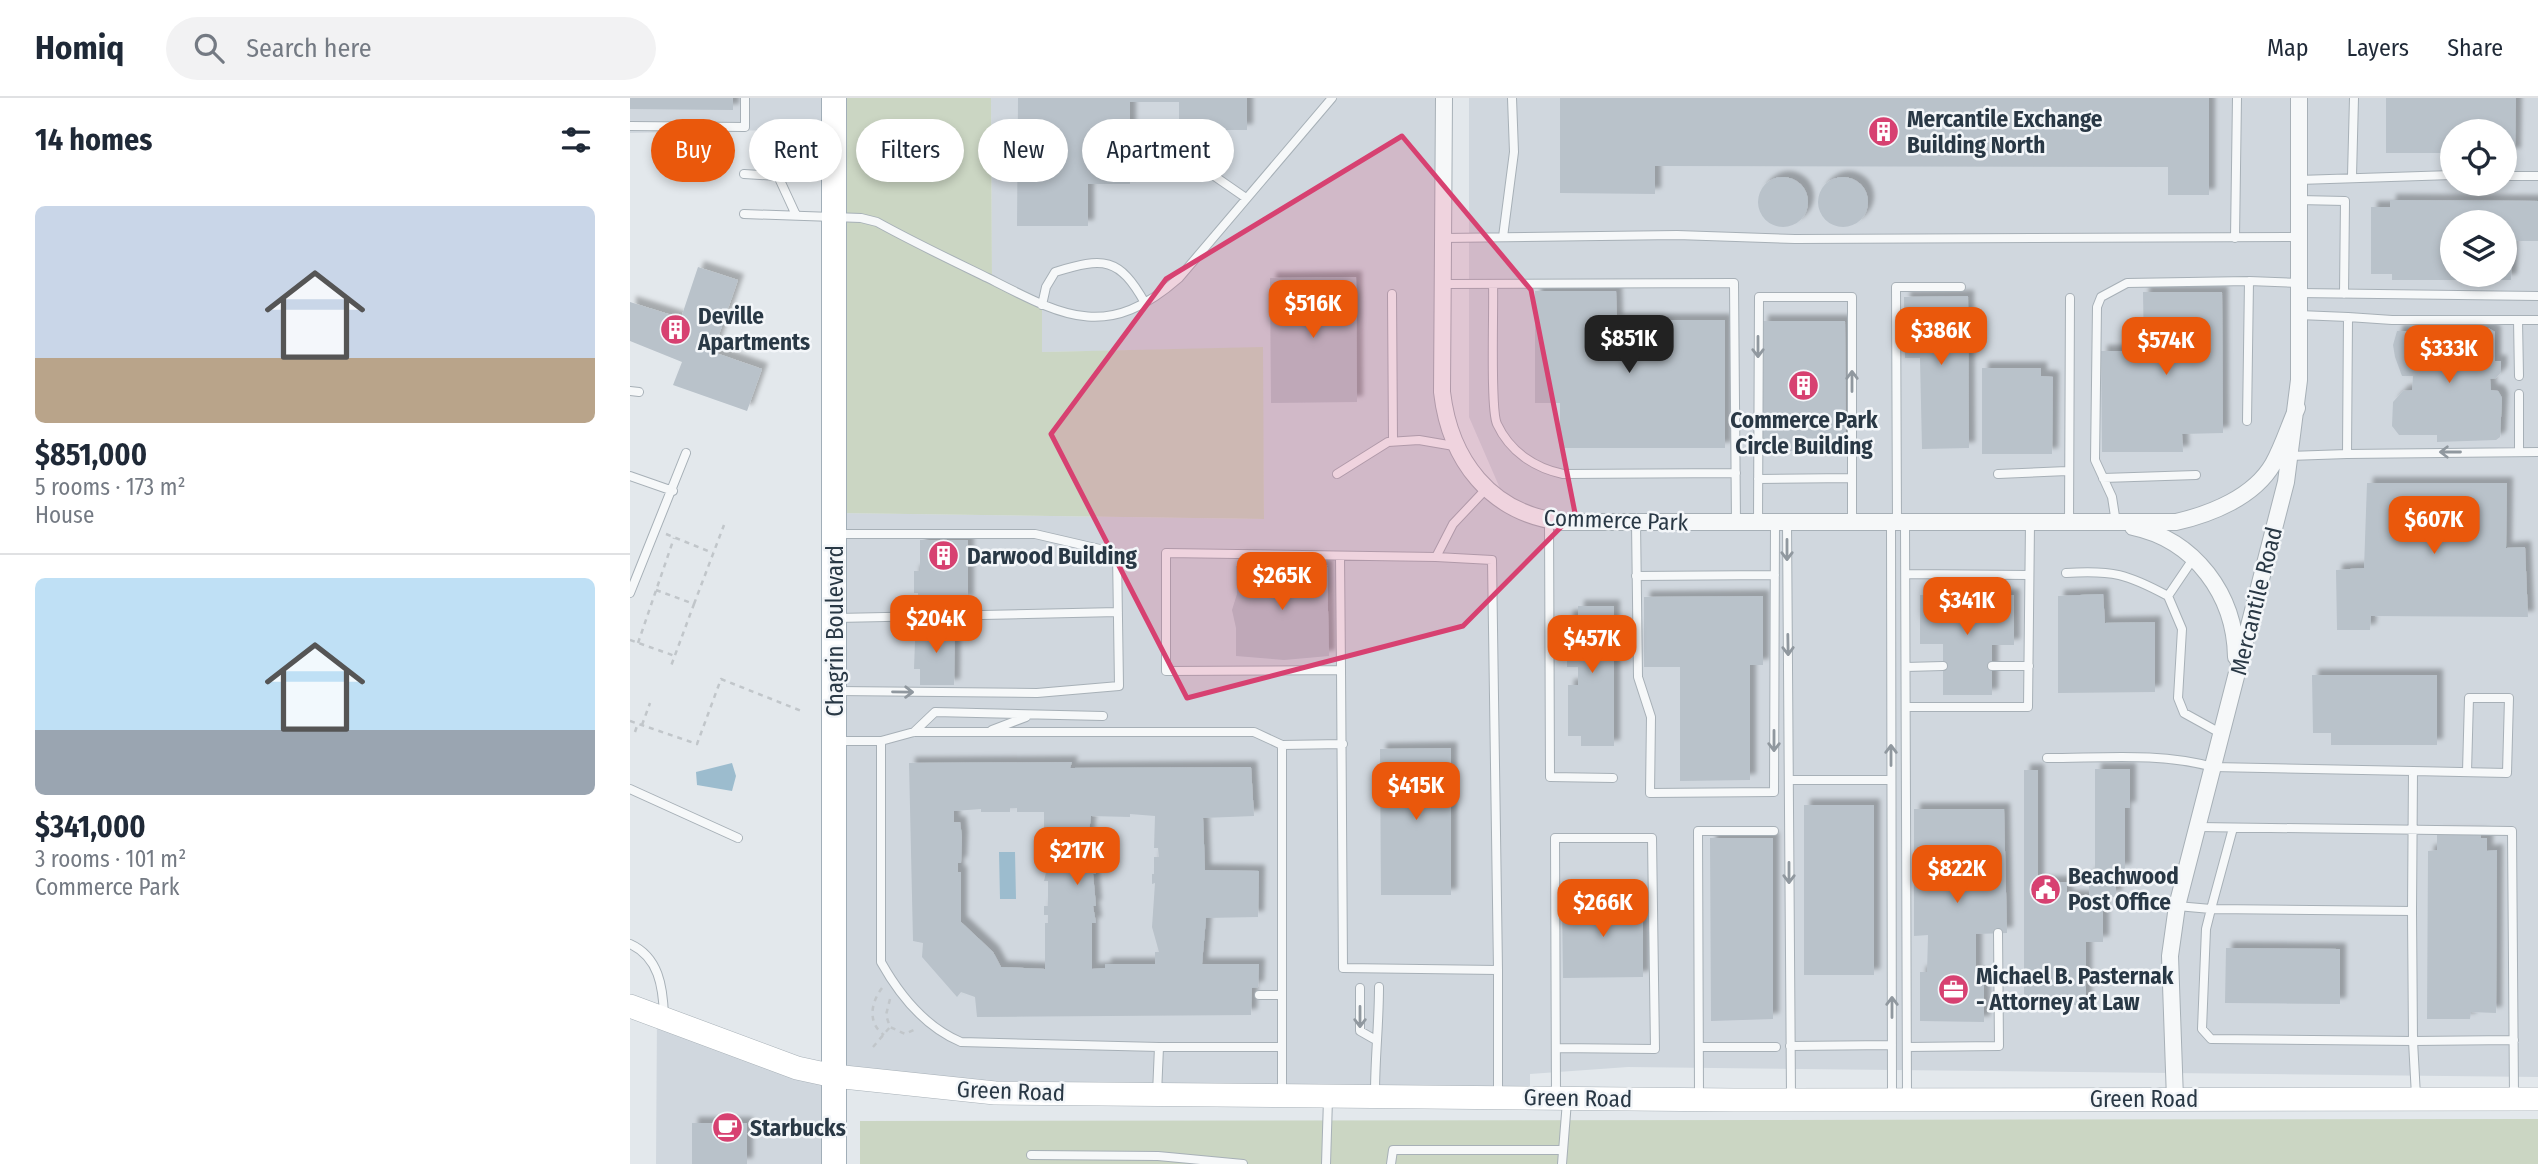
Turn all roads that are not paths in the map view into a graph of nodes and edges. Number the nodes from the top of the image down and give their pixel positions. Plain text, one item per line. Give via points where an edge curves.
1 (745, 98) edge
2 (834, 98) edge
3 (1332, 98) edge
4 (1444, 98) edge
5 (1512, 98) edge
6 (2237, 98) edge
7 (2299, 98) edge
8 (2354, 98) edge
9 (630, 126) edge
10 (744, 174) dead end
11 (2440, 175) edge
12 (2352, 176) junction
13 (2517, 176) edge
14 (2538, 176) edge
15 (2299, 180) junction
16 (1223, 182) edge
17 (1246, 198) junction
18 (2299, 201) junction
19 (744, 214) dead end
20 (796, 215) junction
21 (834, 218) junction
22 (1503, 237) junction
23 (2235, 237) junction
24 (2299, 237) junction
25 (1443, 238) junction
26 (2249, 281) junction
27 (1443, 284) junction
28 (1493, 284) junction
29 (1961, 287) dead end
30 (2298, 288) junction
31 (1392, 294) dead end
32 (2344, 294) junction
33 (2538, 296) edge
34 (2070, 298) dead end
35 (1145, 303) junction
36 (1042, 305) junction
37 (2299, 315) junction
38 (2348, 317) junction
39 (2518, 320) junction
40 (2538, 320) edge
41 (2519, 376) dead end
42 (2519, 394) dead end
43 (2247, 421) dead end
44 (1393, 441) junction
45 (1454, 446) junction
46 (2519, 452) junction
47 (2538, 452) edge
48 (686, 453) dead end
49 (2347, 454) junction
50 (2283, 457) junction
51 (2067, 471) junction
52 (1737, 473) junction
53 (1337, 474) dead end
54 (1998, 474) dead end
55 (2196, 475) dead end
56 (630, 476) edge
57 (1852, 478) junction
58 (2103, 478) junction
59 (1758, 479) junction
60 (1487, 488) junction
61 (673, 491) junction
62 (1549, 521) junction
63 (1636, 522) junction
64 (1737, 523) junction
65 (1758, 523) junction
66 (1781, 523) junction
67 (1852, 523) junction
68 (1898, 523) junction
69 (2030, 523) junction
70 (2068, 523) junction
71 (2116, 524) junction
72 (835, 534) junction
73 (1340, 556) junction
74 (1436, 558) junction
75 (2193, 559) junction
76 (2066, 573) dead end
77 (1906, 574) junction
78 (1775, 575) junction
79 (2029, 575) junction
80 (1636, 576) junction
81 (630, 593) edge
82 (2168, 596) junction
83 (1118, 612) junction
84 (835, 618) junction
85 (1943, 666) dead end
86 (1992, 666) dead end
87 (2029, 666) junction
88 (1906, 667) junction
89 (1341, 670) junction
90 (2236, 677) junction
91 (835, 691) junction
92 (1906, 708) junction
93 (1029, 716) junction
94 (1104, 716) dead end
95 (914, 732) junction
96 (988, 732) junction
97 (2222, 734) junction
98 (835, 741) junction
99 (880, 741) junction
100 (1343, 744) junction
101 (1282, 745) junction
102 (2047, 758) dead end
103 (2213, 767) junction
104 (2413, 771) junction
105 (2467, 772) junction
106 (1613, 778) dead end
107 (1788, 780) junction
108 (1891, 780) junction
109 (630, 789) edge
110 (2198, 827) junction
111 (2233, 828) junction
112 (2411, 829) junction
113 (1774, 831) dead end
114 (738, 838) dead end
115 (2177, 906) junction
116 (2211, 909) junction
117 (2412, 911) junction
118 (1998, 933) dead end
119 (630, 944) edge
120 (1498, 970) junction
121 (1379, 987) dead end
122 (1360, 988) dead end
123 (1259, 995) dead end
124 (1282, 995) junction
125 (630, 1006) edge
126 (665, 1018) junction
127 (1374, 1039) junction
128 (2514, 1040) junction
129 (2413, 1041) junction
130 (1892, 1045) junction
131 (1790, 1046) junction
132 (1159, 1047) junction
133 (1282, 1047) junction
134 (1699, 1047) junction
135 (1776, 1047) dead end
136 (1907, 1047) junction
137 (1556, 1048) junction
138 (834, 1076) junction
139 (1157, 1094) junction
140 (1282, 1096) junction
141 (1328, 1096) junction
142 (1375, 1096) junction
143 (1498, 1098) junction
144 (1562, 1098) junction
145 (2416, 1098) junction
146 (2175, 1099) junction
147 (2514, 1099) junction
148 (2538, 1099) edge
149 (1699, 1100) junction
150 (1791, 1100) junction
151 (1900, 1100) junction
152 (1562, 1150) junction
153 (1031, 1155) dead end
154 (834, 1164) edge
155 (1243, 1164) edge
156 (1326, 1164) edge
157 (1391, 1164) edge
158 (1562, 1164) edge

1 - 9 lane via 745,127
2 - 21 main road, Chagrin Boulevard
3 - 17 lane
4 - 25 street, Commerce Park
5 - 22 lane via 1514,152
6 - 23 lane
7 - 15 street
8 - 12 lane
10 - 20 lane via 778,176
11 - 12 lane
12 - 15 lane
13 - 14 lane
15 - 18 street
16 - 17 lane
17 - 35 lane via 1179,278
18 - 24 street
18 - 32 lane via 2345,201
19 - 20 lane
20 - 21 lane
21 - 36 lane via 877,222
21 - 72 main road, Chagrin Boulevard
22 - 23 lane
22 - 25 lane
23 - 24 lane
24 - 30 street
25 - 27 street, Commerce Park
26 - 30 lane
26 - 43 lane
26 - 58 lane via 2127,283 2102,296 2098,307 2095,460
27 - 28 lane
27 - 45 street, Commerce Park via 1442,392
28 - 52 lane via 1495,422 1524,458 1541,470 1563,474
28 - 52 lane via 1734,284
29 - 68 lane via 1896,287
30 - 32 lane
30 - 37 street
31 - 44 lane
32 - 33 lane
34 - 51 lane
35 - 36 lane via 1099,317 1077,317
35 - 36 lane via 1123,270 1108,263 1055,272
37 - 38 lane
37 - 50 street, Commerce Park via 2297,408
38 - 39 lane
38 - 49 lane
39 - 40 lane
39 - 41 lane
42 - 46 lane
44 - 45 lane
44 - 53 lane
45 - 60 street, Commerce Park
46 - 47 lane
46 -> 49 lane
48 - 61 lane
49 - 50 lane
50 - 71 street, Commerce Park via 2232,501 2208,514 2176,522
50 - 90 street, Mercantile Road via 2283,494
51 - 54 lane
51 - 70 lane
52 - 64 lane
55 - 58 lane
56 - 61 lane
57 - 59 lane
57 -> 59 lane via 1852,297 1759,297
57 - 67 lane
58 - 71 lane
59 - 65 lane
60 - 62 street, Commerce Park via 1514,508
60 - 74 lane via 1453,524
61 - 81 lane
62 - 63 street, Commerce Park
62 - 106 lane via 1550,777
63 - 64 street, Commerce Park
63 - 80 lane
64 - 65 street, Commerce Park
65 - 66 street, Commerce Park
66 - 67 street, Commerce Park
66 - 78 lane
66 -> 107 lane
67 - 68 street, Commerce Park
68 - 69 street, Commerce Park
68 - 77 lane
108 -> 68 lane
69 - 70 street, Commerce Park
69 - 79 lane
70 - 71 street, Commerce Park
71 - 75 street, Commerce Park via 2165,538
72 - 83 lane via 1035,534 1117,553
72 - 84 main road, Chagrin Boulevard
73 - 74 lane
73 - 89 lane
73 - 89 lane via 1166,553 1166,671
74 - 120 lane via 1492,560
75 - 82 lane
75 - 90 street, Commerce Park via 2222,594 2231,617
76 - 82 lane via 2102,570 2133,577
77 - 79 lane
77 - 88 lane
78 - 80 lane
78 -> 80 lane via 1774,792 1650,793 1650,717 1638,677
79 - 87 lane
82 - 97 lane via 2182,629 2178,698 2184,713
83 - 84 lane
91 -> 83 lane via 1079,691 1119,686
84 - 91 main road, Chagrin Boulevard
85 - 88 lane
86 - 87 lane
87 - 92 lane via 2028,707
88 - 92 lane
89 - 100 lane
90 - 97 street, Mercantile Road
91 - 98 main road, Chagrin Boulevard
92 - 136 lane
93 - 94 lane
93 - 95 lane via 934,712
93 - 96 lane
95 - 96 lane
95 - 99 lane
96 - 101 lane via 1254,732
97 - 103 street, Mercantile Road
98 - 99 lane
98 - 138 main road, Chagrin Boulevard
99 - 132 lane via 881,962 896,989 938,1033 961,1042
100 - 101 lane
100 - 120 lane via 1343,968
101 - 124 lane
102 - 103 lane via 2156,758
103 - 104 lane
103 - 110 street, Mercantile Road
104 - 105 lane
104 - 112 lane
105 - 105 lane via 2507,773 2509,698 2469,698
107 - 108 lane
107 -> 131 lane
130 -> 108 lane
109 - 114 lane
110 - 111 lane
110 - 115 street, Mercantile Road
111 - 112 lane
111 - 116 lane
112 - 117 lane
112 - 128 lane via 2512,831
113 - 134 lane via 1698,831
115 - 116 lane
115 - 146 street, Mercantile Road via 2170,956
116 - 117 lane
116 - 129 lane via 2202,1028 2211,1039
117 - 129 lane
118 - 136 lane via 1999,1046
119 - 126 lane via 656,969
120 - 143 lane
121 - 127 lane via 1379,1030
122 -> 127 lane via 1360,1031
123 - 124 lane
124 - 133 lane
125 - 126 main road, Green Road
126 - 138 main road, Green Road via 797,1068
127 - 142 lane
128 - 129 lane
128 - 147 lane
129 - 145 lane
130 - 131 lane
130 - 151 lane
131 - 150 lane
132 - 133 lane
132 - 139 lane
133 - 140 lane
134 - 135 lane
134 - 149 lane
136 - 151 lane
137 - 137 lane via 1555,838 1652,838 1654,1049
137 - 144 lane
138 - 139 main road, Green Road via 995,1093
138 - 154 main road, Chagrin Boulevard
139 - 140 main road, Green Road
140 - 141 main road, Green Road
141 - 142 main road, Green Road
141 - 156 lane
142 - 143 main road, Green Road
143 - 144 main road, Green Road
144 - 149 main road, Green Road
144 - 152 lane
145 - 146 main road, Green Road
145 - 147 main road, Green Road
146 - 151 main road, Green Road
147 - 148 main road, Green Road
149 - 150 main road, Green Road
150 - 151 main road, Green Road
152 - 157 lane via 1393,1150
152 - 158 lane
153 - 155 lane via 1158,1156

